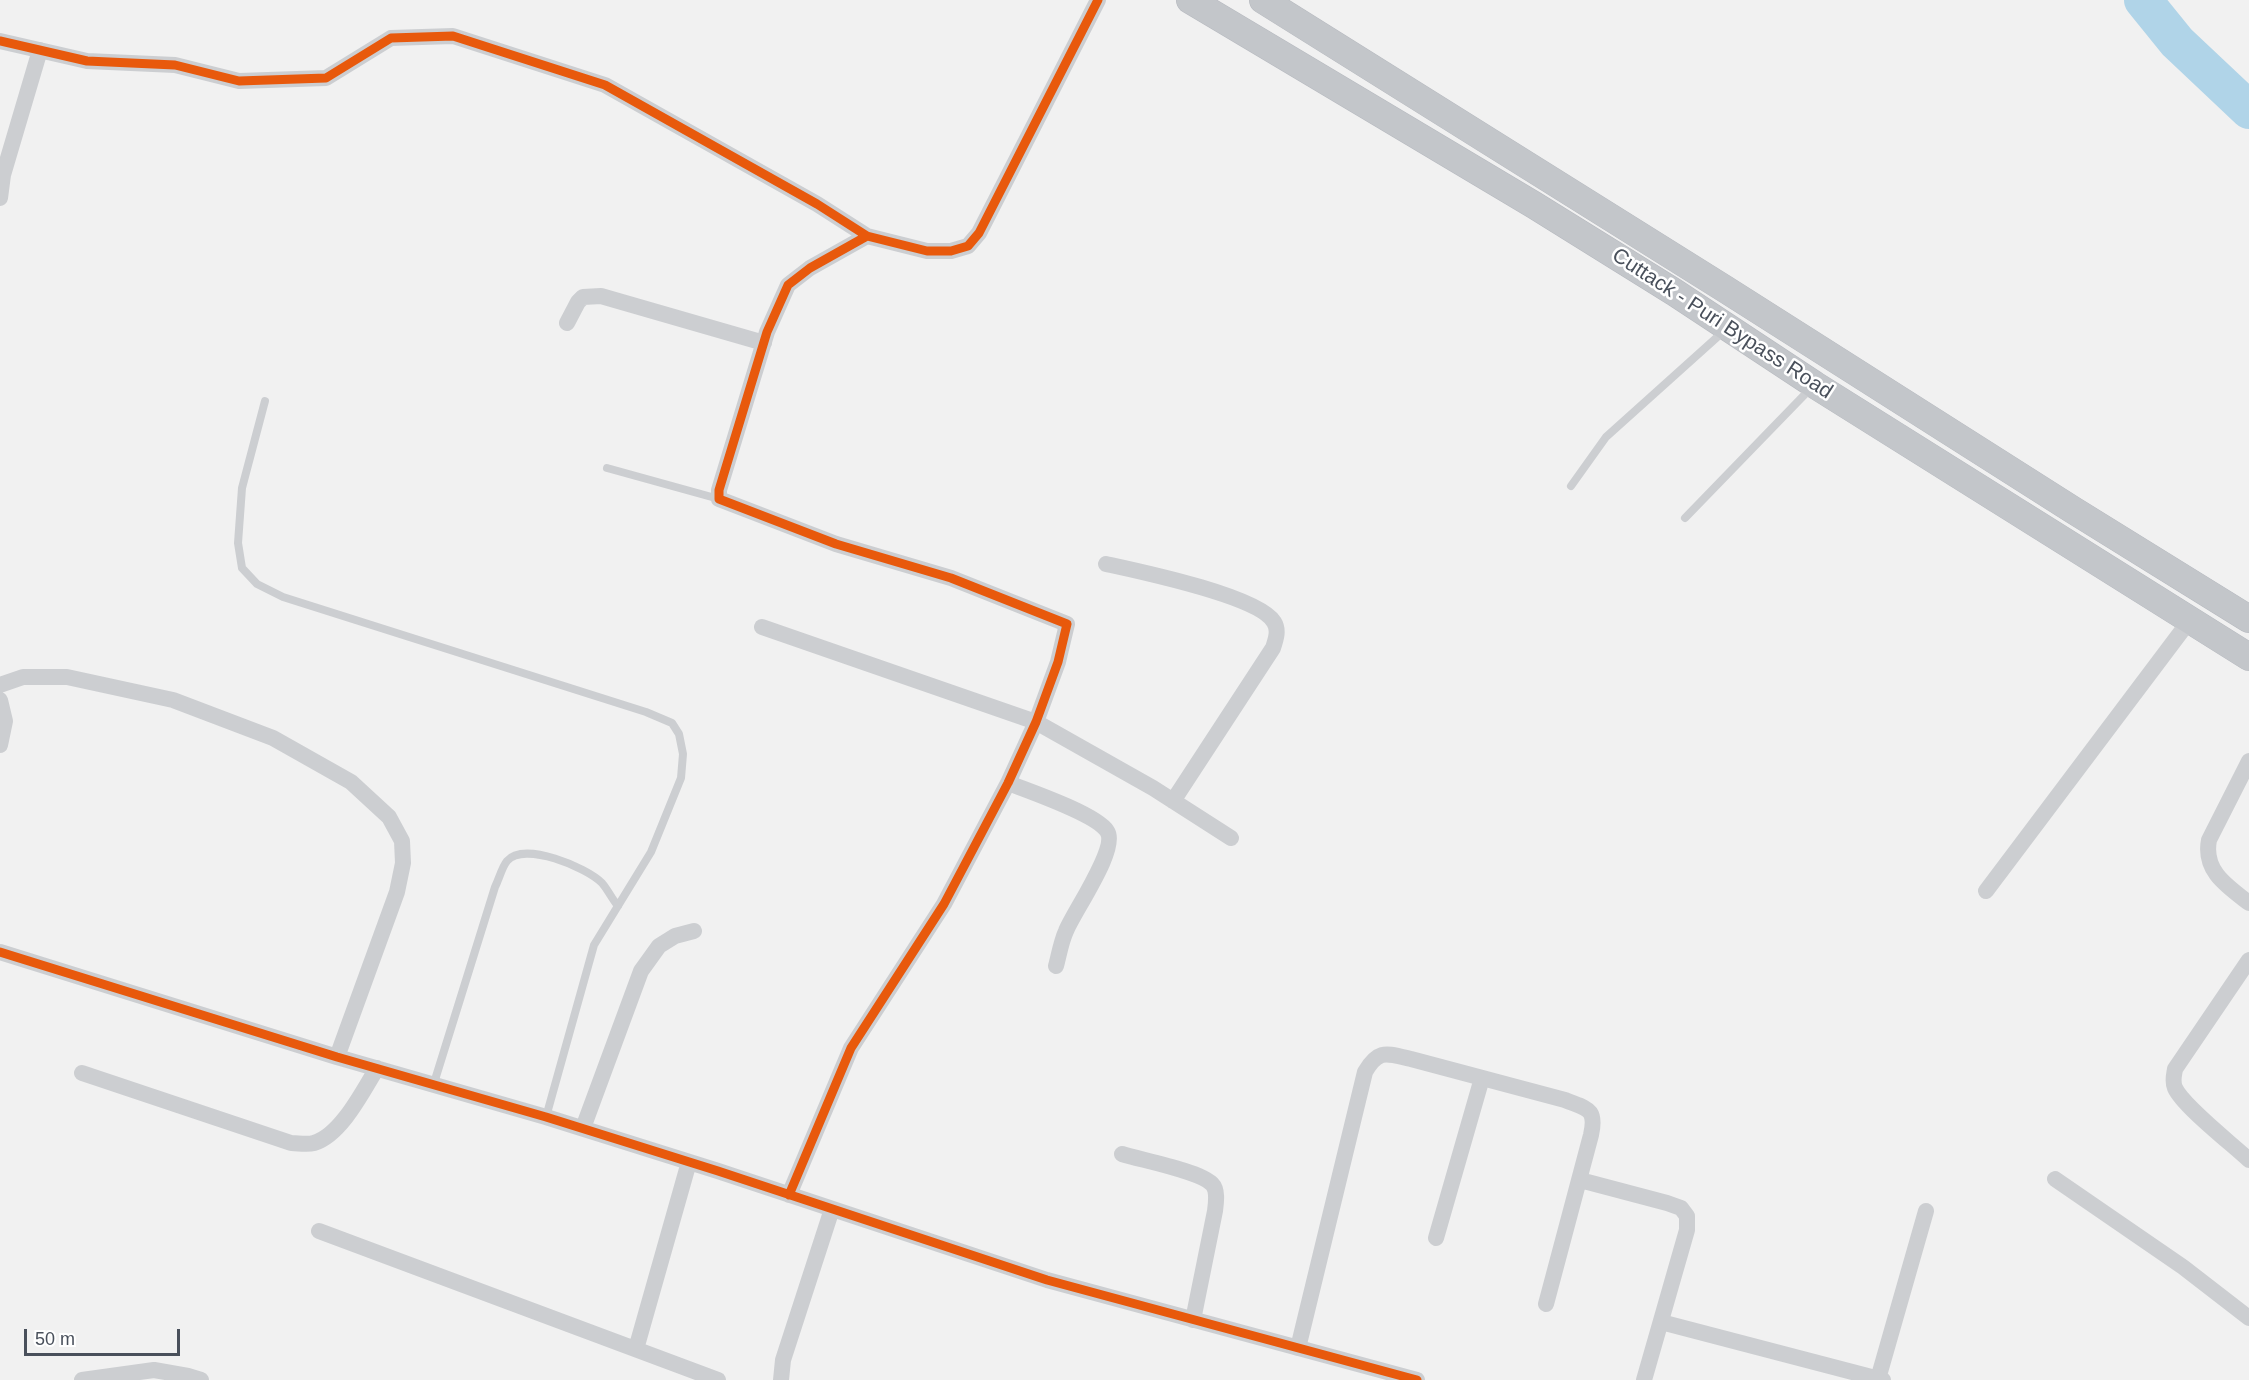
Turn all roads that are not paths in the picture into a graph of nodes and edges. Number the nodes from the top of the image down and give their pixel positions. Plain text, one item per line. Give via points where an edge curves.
1 (1098, 0) edge
2 (1190, 0) edge
3 (1263, 0) edge
4 (0, 41) edge
5 (40, 50) junction
6 (0, 198) edge
7 (867, 236) junction
8 (567, 323) dead end
9 (1729, 326) junction
10 (764, 343) junction
11 (1815, 385) junction
12 (265, 401) dead end
13 (607, 468) dead end
14 (1571, 486) dead end
15 (719, 499) junction
16 (1685, 518) dead end
17 (1106, 564) dead end
18 (2249, 619) edge
19 (2190, 620) junction
20 (762, 627) dead end
21 (2249, 657) edge
22 (0, 685) edge
23 (0, 700) edge
24 (1035, 722) junction
25 (0, 745) edge
26 (2249, 761) edge
27 (1008, 783) junction
28 (1173, 801) junction
29 (1231, 838) dead end
30 (1986, 891) dead end
31 (2249, 903) edge
32 (618, 906) junction
33 (694, 931) dead end
34 (0, 952) edge
35 (2249, 960) edge
36 (1056, 966) dead end
37 (337, 1057) junction
38 (377, 1068) junction
39 (82, 1073) dead end
40 (1482, 1078) junction
41 (434, 1083) junction
42 (546, 1117) junction
43 (583, 1128) junction
44 (1122, 1154) dead end
45 (2249, 1160) edge
46 (688, 1162) junction
47 (2055, 1179) dead end
48 (1580, 1180) junction
49 (789, 1195) junction
50 (832, 1209) junction
51 (1926, 1211) dead end
52 (319, 1231) dead end
53 (1436, 1238) dead end
54 (1546, 1304) dead end
55 (2249, 1318) edge
56 (1193, 1320) junction
57 (1661, 1322) junction
58 (1298, 1348) junction
59 (636, 1349) junction
60 (1384, 1376) edge
61 (1880, 1379) edge
62 (82, 1380) edge
63 (201, 1380) edge
64 (718, 1380) edge
65 (782, 1380) edge
66 (1417, 1380) edge
67 (1644, 1380) edge

1 - 7 street via 979,233 968,246 927,251
2 - 9 highway, Cuttack - Puri Bypass Road
3 - 18 highway, Cuttack - Puri Bypass Road
4 - 5 street
5 - 6 street via 3,175
5 - 7 street via 87,61 175,65 239,81 326,78 391,38 453,36 605,85
7 - 10 street via 788,285
8 - 10 street via 583,297 601,296
9 - 11 highway, Cuttack - Puri Bypass Road
9 - 14 lane via 1606,438
10 - 15 street
11 - 16 lane
11 - 19 highway, Cuttack - Puri Bypass Road
12 - 32 lane via 242,488 238,543 242,568 257,584 283,597 672,723 683,754 681,778 651,852
13 - 15 lane
15 - 24 street via 836,544 951,578 1066,624 1058,662
17 - 28 street via 1189,583 1228,597 1263,612 1274,622 1278,633 1273,648
19 - 21 highway, Cuttack - Puri Bypass Road
19 - 30 street
20 - 24 street
22 - 37 street via 23,677 68,677 173,700 273,738 351,783 389,818 402,841 404,863
23 - 25 street via 5,721
24 - 27 street
24 - 28 street
26 - 31 street via 2206,853 2210,866
27 - 36 street via 1089,816 1110,837 1103,862 1065,933
27 - 49 street via 944,904 851,1048
28 - 29 street
32 - 41 lane via 602,883 588,872 531,853 517,854 507,861 495,887
32 - 42 lane via 594,945
33 - 43 street via 659,946 641,971
34 - 37 street
35 - 45 street via 2175,1069 2173,1079 2187,1104
37 - 38 street
38 - 39 street via 346,1116 327,1137 313,1144 291,1143
38 - 41 street
40 - 48 street via 1565,1100 1593,1114
40 - 53 street
40 - 58 street via 1389,1054 1373,1059 1365,1072
41 - 42 street
42 - 43 street
43 - 46 street
44 - 56 street via 1213,1184 1215,1211
46 - 49 street
46 - 59 street
47 - 55 street via 2183,1267
48 - 54 street
48 - 57 street via 1667,1203 1681,1208 1687,1216 1687,1230
49 - 50 street
50 - 56 street via 1047,1280
50 - 65 street via 783,1360
51 - 61 street
52 - 59 street
56 - 58 street
57 - 61 street
57 - 67 street
58 - 60 street
59 - 64 street
60 - 66 street
62 - 63 street via 153,1370

